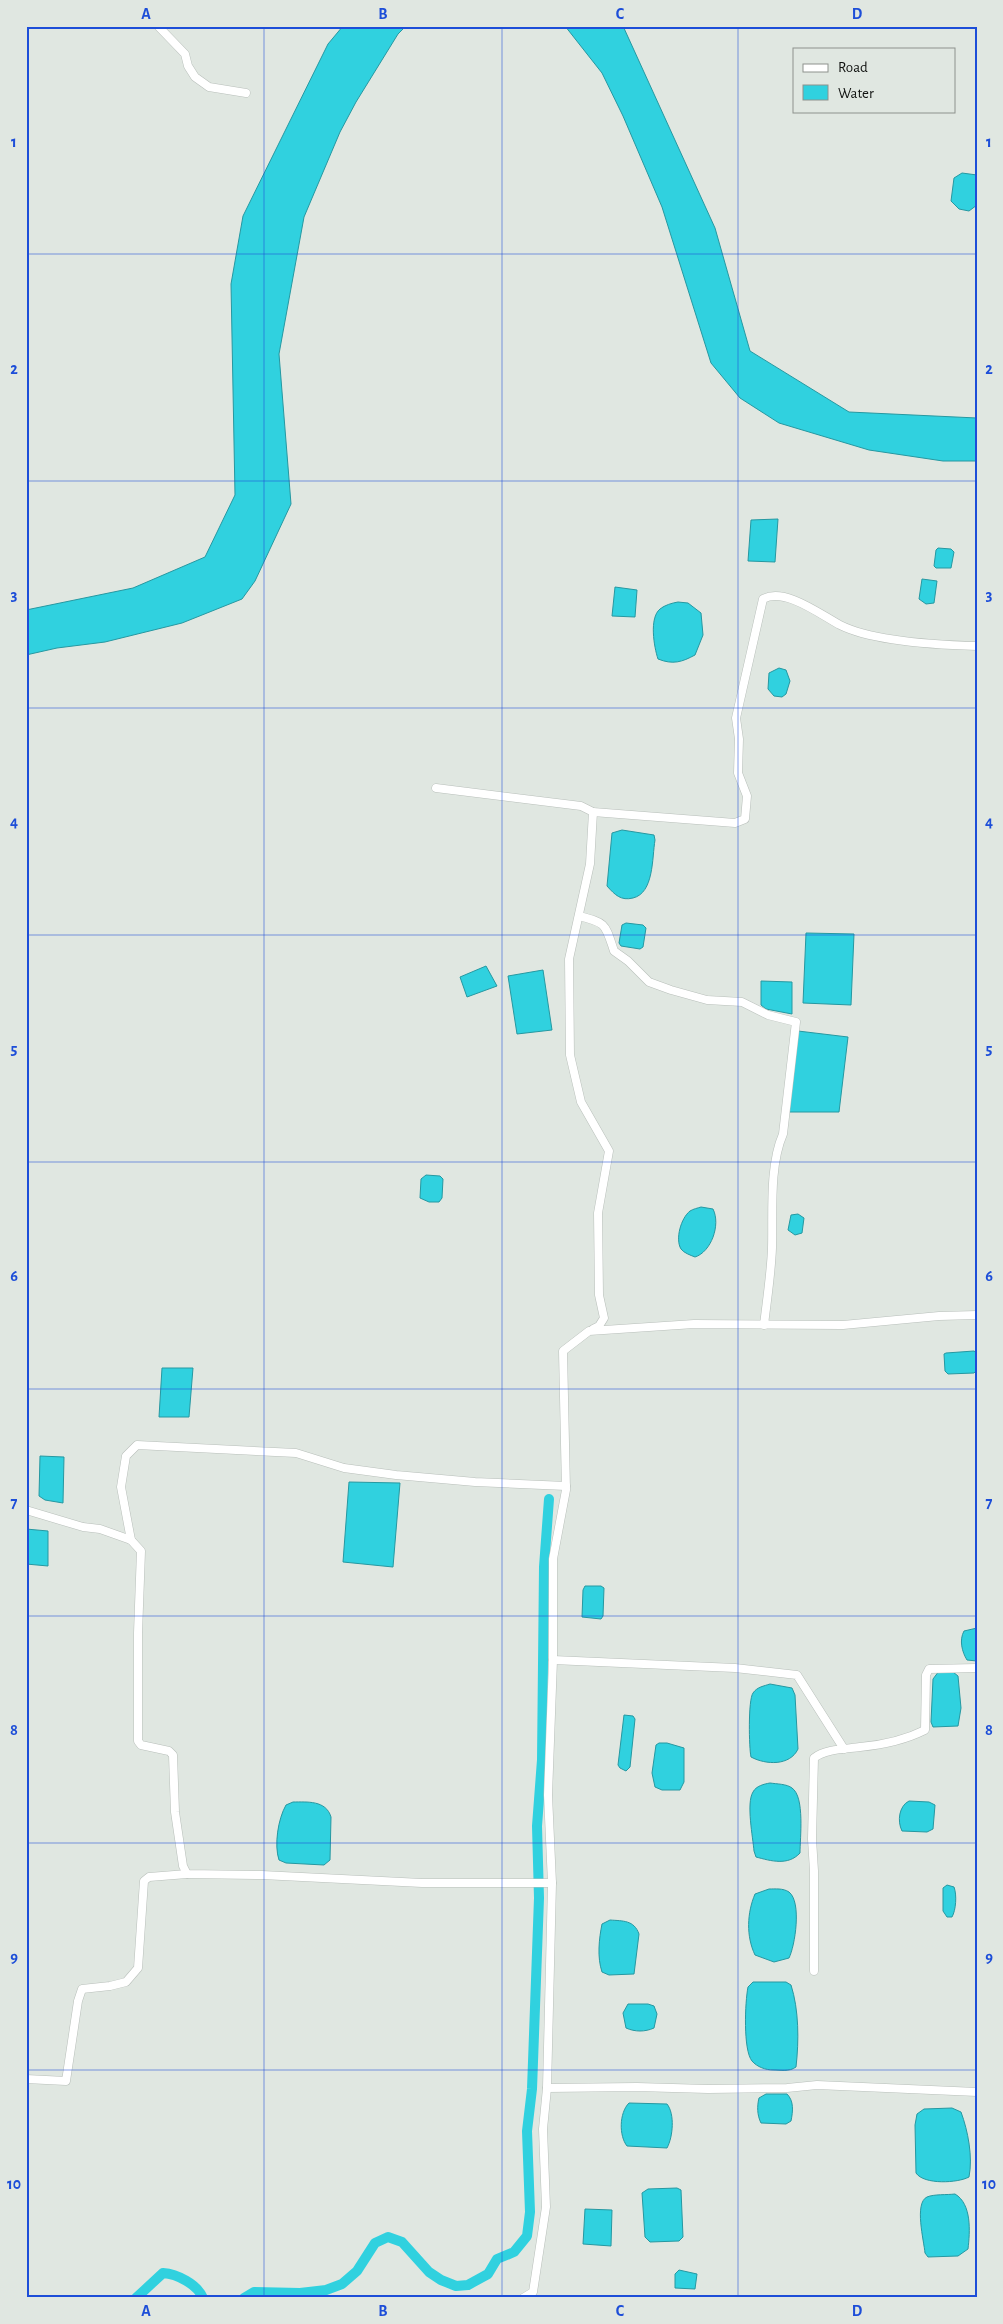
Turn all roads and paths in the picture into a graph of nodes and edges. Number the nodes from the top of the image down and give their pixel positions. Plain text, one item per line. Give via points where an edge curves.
1 (158, 26) edge
2 (246, 93) dead end
3 (977, 646) edge
4 (436, 788) dead end
5 (593, 812) junction
6 (579, 916) junction
7 (977, 1315) edge
8 (764, 1325) junction
9 (589, 1331) junction
10 (566, 1486) junction
11 (26, 1510) edge
12 (131, 1540) junction
13 (553, 1660) junction
14 (977, 1668) edge
15 (844, 1749) junction
16 (187, 1874) junction
17 (549, 1883) junction
18 (814, 1971) dead end
19 (26, 2079) edge
20 (547, 2088) junction
21 (977, 2092) edge
22 (523, 2298) edge

1 - 2 street via 185,54 195,77 209,87
3 - 5 street via 883,638 842,626 791,600 769,596 762,603 736,718 738,773 747,796 745,819 735,823
4 - 5 street via 581,806
5 - 6 street via 590,864
6 - 8 street via 597,920 606,927 614,952 649,982 692,997 742,1002 768,1015 796,1022 775,1174
6 - 9 street via 569,959 570,1055 581,1102 609,1151 598,1213 599,1295 604,1318 599,1326
7 - 8 street via 844,1325
8 - 9 street via 694,1324
9 - 10 street via 563,1351
10 - 12 street via 396,1475 344,1468 296,1453 137,1445 126,1456 121,1487
10 - 13 street via 553,1559
11 - 12 street
12 - 16 street via 141,1551 138,1741 141,1745 169,1751 173,1756 175,1812
13 - 15 street via 735,1668 797,1675
13 - 17 street via 548,1795
14 - 15 street via 928,1669 925,1730 908,1739
15 - 18 street via 818,1756 813,1764
16 - 17 street via 422,1883
16 - 19 street via 149,1877 144,1881 138,1968 126,1982 82,1989 66,2080
17 - 20 street
20 - 21 street via 708,2089 817,2085
20 - 22 street via 543,2128 546,2208 533,2292

